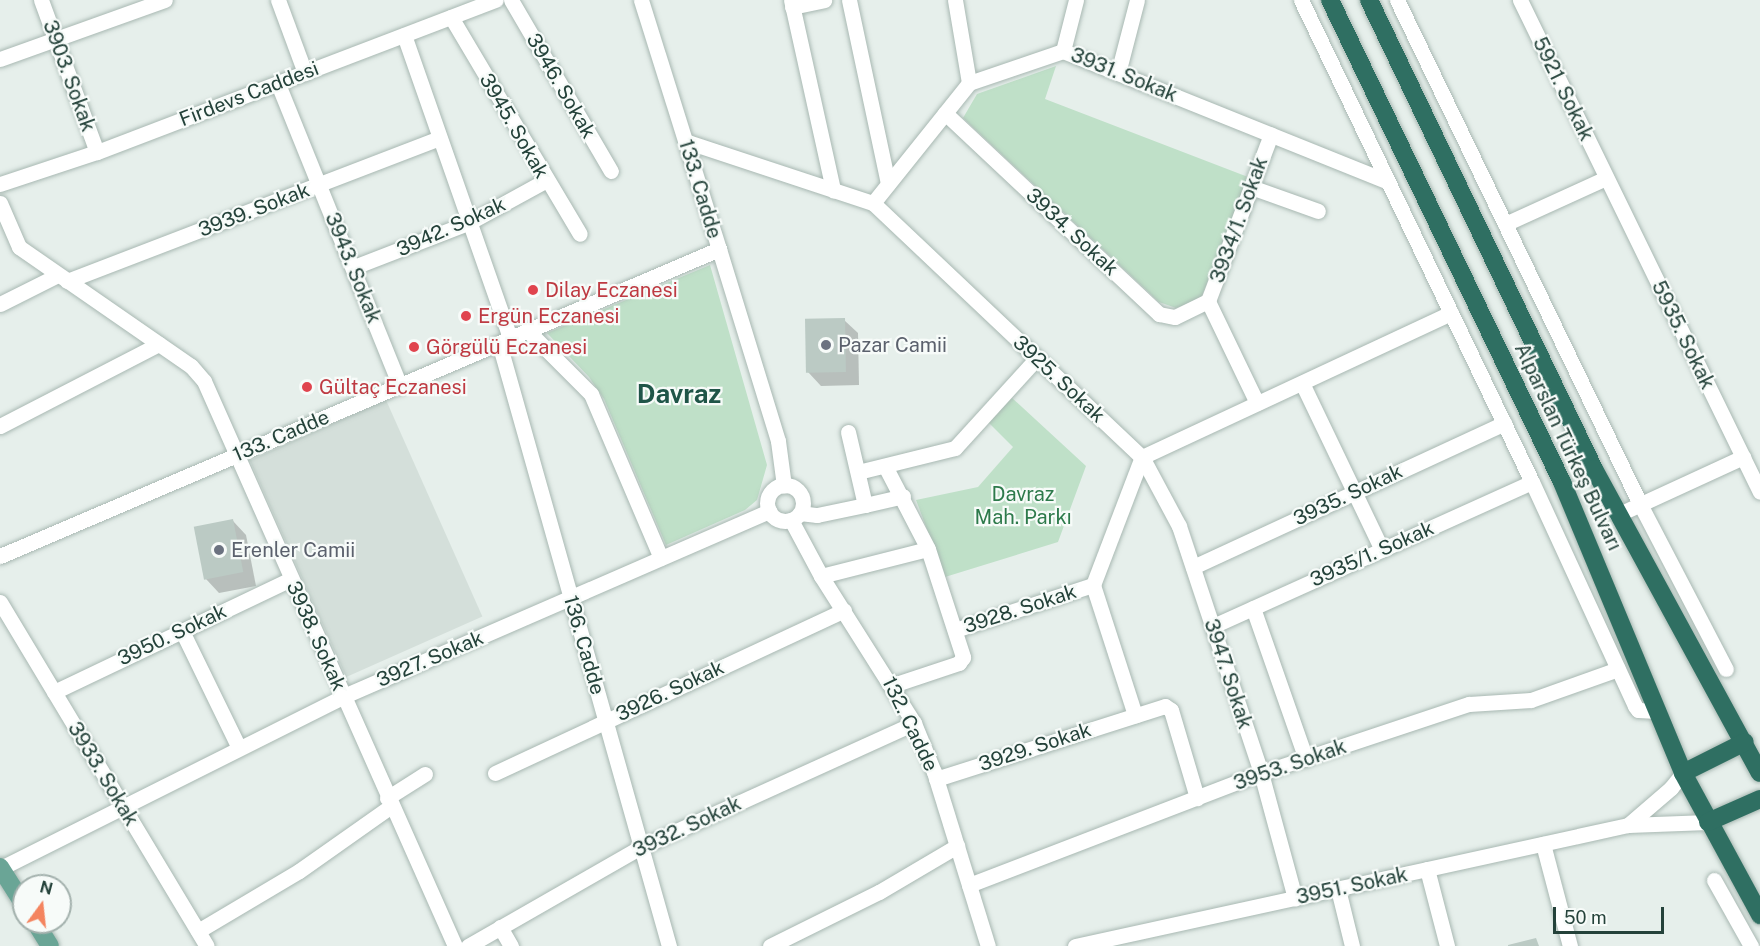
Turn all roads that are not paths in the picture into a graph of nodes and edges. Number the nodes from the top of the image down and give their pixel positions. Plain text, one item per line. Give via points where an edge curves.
1 (41, 0) edge
2 (165, 0) edge
3 (278, 0) edge
4 (512, 0) edge
5 (641, 0) edge
6 (824, 0) edge
7 (849, 0) edge
8 (955, 0) edge
9 (1076, 0) edge
10 (1137, 0) edge
11 (1301, 0) edge
12 (1330, 0) edge
13 (1369, 0) edge
14 (1397, 0) edge
15 (1520, 0) edge
16 (492, 1) edge
17 (791, 4) edge
18 (451, 17) junction
19 (404, 35) junction
20 (55, 39) junction
21 (1063, 51) junction
22 (0, 59) edge
23 (305, 73) junction
24 (1118, 73) junction
25 (969, 82) junction
26 (278, 84) junction
27 (945, 113) junction
28 (1271, 134) junction
29 (440, 138) junction
30 (685, 141) junction
31 (97, 152) junction
32 (611, 171) dead end
33 (1606, 178) junction
34 (545, 181) junction
35 (1387, 181) junction
36 (0, 184) edge
37 (320, 184) junction
38 (888, 184) junction
39 (1251, 188) junction
40 (833, 190) junction
41 (0, 203) edge
42 (873, 203) junction
43 (1318, 212) dead end
44 (470, 222) junction
45 (1505, 224) junction
46 (580, 234) dead end
47 (719, 249) junction
48 (354, 267) junction
49 (63, 278) junction
50 (1208, 302) junction
51 (0, 304) edge
52 (1451, 313) junction
53 (528, 331) junction
54 (505, 341) junction
55 (159, 344) junction
56 (1038, 358) junction
57 (1302, 383) junction
58 (400, 386) junction
59 (1257, 403) junction
60 (1504, 423) junction
61 (0, 426) edge
62 (848, 432) dead end
63 (236, 456) junction
64 (1142, 457) junction
65 (1743, 457) junction
66 (885, 466) junction
67 (858, 472) junction
68 (1532, 482) junction
69 (784, 486) junction
70 (1354, 492) junction
71 (1760, 492) edge
72 (903, 496) junction
73 (1640, 504) junction
74 (865, 505) junction
75 (769, 511) junction
76 (1617, 515) junction
77 (796, 517) junction
78 (928, 549) junction
79 (1382, 550) junction
80 (0, 556) edge
81 (661, 558) junction
82 (1193, 567) junction
83 (821, 576) junction
84 (291, 579) junction
85 (1093, 585) junction
86 (571, 598) junction
87 (0, 602) edge
88 (1253, 608) junction
89 (844, 610) junction
90 (1213, 626) junction
91 (955, 630) junction
92 (182, 631) junction
93 (1618, 669) junction
94 (1726, 669) dead end
95 (893, 685) junction
96 (54, 692) junction
97 (344, 696) junction
98 (1657, 711) junction
99 (1135, 715) junction
100 (606, 721) junction
101 (914, 723) junction
102 (1752, 746) edge
103 (239, 748) junction
104 (1306, 759) junction
105 (495, 773) dead end
106 (1261, 773) junction
107 (1683, 773) junction
108 (1760, 773) edge
109 (426, 774) dead end
110 (936, 779) junction
111 (1197, 798) junction
112 (1760, 799) edge
113 (389, 802) junction
114 (123, 807) junction
115 (1708, 822) junction
116 (1628, 825) junction
117 (1543, 844) junction
118 (957, 846) junction
119 (641, 848) junction
120 (0, 867) edge
121 (1427, 869) junction
122 (1714, 880) dead end
123 (969, 885) junction
124 (12, 886) edge
125 (1338, 888) junction
126 (1295, 898) junction
127 (1760, 915) edge
128 (500, 927) junction
129 (198, 931) junction
130 (207, 946) edge
131 (454, 946) edge
132 (468, 946) edge
133 (510, 946) edge
134 (669, 946) edge
135 (770, 946) edge
136 (988, 946) edge
137 (1075, 946) edge
138 (1352, 946) edge
139 (1447, 946) edge
140 (1570, 946) edge
141 (1751, 946) edge

1 - 20 street, 3903. Sokak
2 - 20 street
3 - 23 street
4 - 32 street, 3946. Sokak
5 - 30 street, 133. Cadde
6 - 17 street
7 - 38 street
8 - 25 street
9 - 21 street
10 - 24 street
11 - 35 street
12 - 98 highway, Alparslan Türkeş Bulvarı via 1562,482
13 - 76 highway, Alparslan Türkeş Bulvarı
14 - 45 street
15 - 33 street, 5921. Sokak
16 - 18 street, Firdevs Caddesi
17 - 40 street
18 - 19 street, Firdevs Caddesi
18 - 34 street, 3945. Sokak
19 - 23 street, Firdevs Caddesi
19 - 29 street, 136. Cadde
20 - 22 street
20 - 31 street, 3903. Sokak
21 - 24 street, 3931. Sokak
21 - 25 street, 3931. Sokak
23 - 26 street, Firdevs Caddesi
24 - 28 street, 3931. Sokak
25 - 27 street
26 - 31 street, Firdevs Caddesi
26 - 37 street, 3943. Sokak
27 - 38 street
27 - 50 street, 3934. Sokak via 1159,314 1175,317
28 - 35 street, 3931. Sokak
28 - 39 street, 3934/1. Sokak
29 - 37 street, 3939. Sokak
29 - 44 street, 136. Cadde
30 - 40 street, 3925. Sokak
30 - 47 street, 133. Cadde
31 - 36 street, Firdevs Caddesi
33 - 45 street
33 - 65 street, 5935. Sokak
34 - 44 street, 3942. Sokak
34 - 46 street, 3945. Sokak
35 - 52 street
37 - 48 street, 3943. Sokak
37 - 49 street, 3939. Sokak
38 - 42 street
39 - 43 street
39 - 50 street, 3934/1. Sokak
40 - 42 street, 3925. Sokak
41 - 49 street, 3938. Sokak via 19,247
42 - 56 street, 3925. Sokak
44 - 48 street, 3942. Sokak
44 - 54 street, 136. Cadde
45 - 73 street
47 - 53 street, 133. Cadde
47 - 69 street via 778,441
48 - 58 street, 3943. Sokak
49 - 51 street, 3939. Sokak
49 - 55 street, 3938. Sokak
50 - 59 street, 3934/1. Sokak
52 - 57 street
52 - 60 street
53 - 54 street, 133. Cadde
53 - 81 street via 591,394
54 - 58 street, 133. Cadde
54 - 86 street, 136. Cadde
55 - 61 street
55 - 63 street, 3938. Sokak via 199,373
56 - 64 street, 3925. Sokak
56 - 66 street via 955,448
57 - 59 street
57 - 70 street
58 - 63 street, 133. Cadde
59 - 64 street
60 - 68 street
60 - 70 street, 3935. Sokak
62 - 67 street
63 - 80 street, 133. Cadde
63 - 84 street, 3938. Sokak
64 - 82 street, 3947. Sokak via 1168,500
64 - 85 street, 3928. Sokak
65 - 71 street, 5935. Sokak
65 - 73 street
66 - 67 street
66 - 72 street, 3928. Sokak
67 - 74 street
68 - 79 street, 3935/1. Sokak
68 - 93 street
69 - 75 street via 769,496
69 - 77 street via 794,488 802,496
70 - 79 street
70 - 82 street, 3935. Sokak
72 - 74 street
72 - 78 street, 3928. Sokak
73 - 76 street
73 - 94 street
74 - 77 street
75 - 77 street via 779,520
75 - 81 street, 3927. Sokak
76 - 102 highway, Alparslan Türkeş Bulvarı
77 - 83 street, 132. Cadde
78 - 83 street
78 - 91 street, 3928. Sokak
79 - 88 street, 3935/1. Sokak
81 - 86 street, 3927. Sokak
82 - 90 street, 3947. Sokak
83 - 89 street, 132. Cadde
84 - 92 street, 3950. Sokak
84 - 97 street, 3938. Sokak
85 - 91 street, 3928. Sokak
85 - 99 street
86 - 97 street, 3927. Sokak
86 - 100 street, 136. Cadde
87 - 96 street, 3933. Sokak
88 - 90 street, 3935/1. Sokak
88 - 104 street
89 - 95 street, 132. Cadde
89 - 100 street, 3926. Sokak
90 - 106 street, 3947. Sokak
91 - 95 street, 3928. Sokak via 961,662
92 - 96 street, 3950. Sokak
92 - 103 street
93 - 98 street via 1636,709
93 - 104 street, 3953. Sokak via 1531,700 1469,704
95 - 101 street, 132. Cadde
96 - 114 street, 3933. Sokak
97 - 103 street, 3927. Sokak
97 - 113 street, 3938. Sokak
98 - 107 highway, Alparslan Türkeş Bulvarı
99 - 110 street, 3929. Sokak
99 - 111 street, 3929. Sokak via 1169,708
100 - 105 street, 3926. Sokak
100 - 119 street, 136. Cadde
101 - 110 street, 132. Cadde
101 - 119 street, 3932. Sokak
102 - 107 highway
102 - 108 highway, Alparslan Türkeş Bulvarı
103 - 114 street, 3927. Sokak
104 - 106 street, 3953. Sokak
106 - 111 street, 3953. Sokak
106 - 126 street, 3947. Sokak
107 - 115 highway, Alparslan Türkeş Bulvarı
107 - 116 street, 3951. Sokak
109 - 113 street
110 - 118 street, 132. Cadde
111 - 123 street, 3953. Sokak
112 - 115 highway
113 - 129 street via 299,871
113 - 131 street, 3938. Sokak
114 - 120 street, 3927. Sokak
114 - 129 street, 3933. Sokak
115 - 116 street, 3951. Sokak
115 - 127 highway, Alparslan Türkeş Bulvarı
116 - 117 street, 3951. Sokak
117 - 121 street, 3951. Sokak
117 - 140 street
118 - 123 street, 132. Cadde
118 - 135 street via 879,892
119 - 128 street, 3932. Sokak
119 - 134 street, 136. Cadde
120 - 124 main road
121 - 125 street, 3951. Sokak
121 - 139 street
122 - 141 street
123 - 136 street, 132. Cadde
125 - 126 street, 3951. Sokak
125 - 138 street
126 - 137 street, 3951. Sokak
128 - 132 street, 3932. Sokak
128 - 133 street
129 - 130 street, 3933. Sokak

